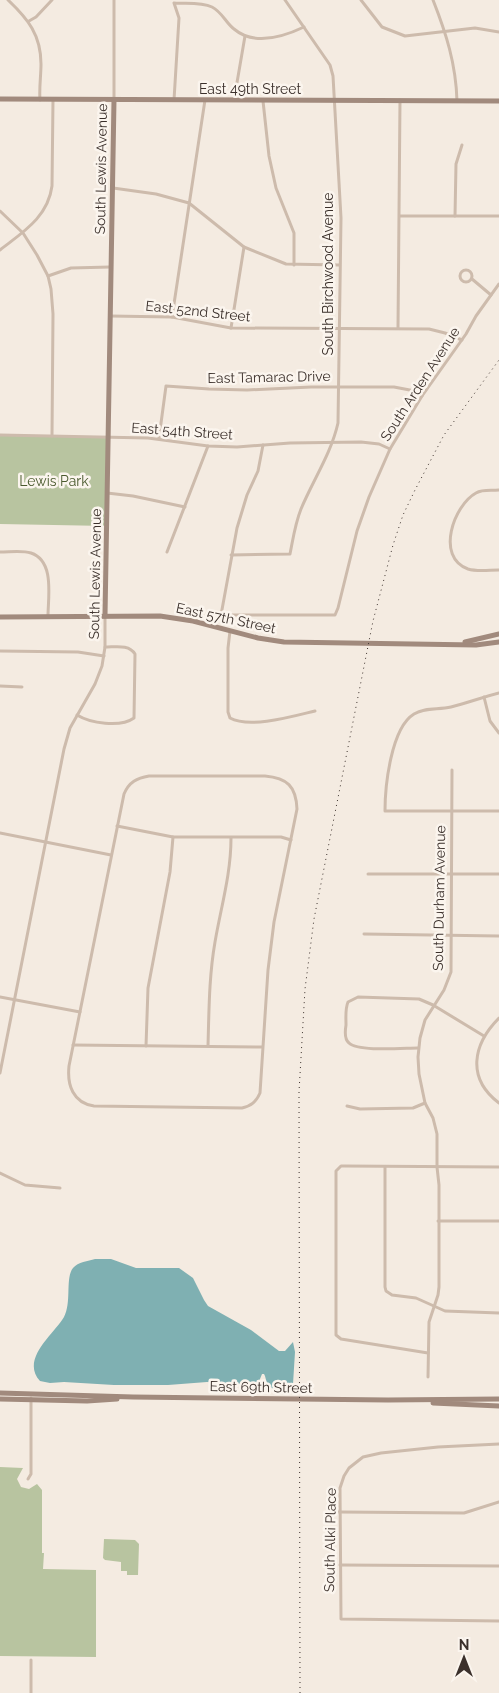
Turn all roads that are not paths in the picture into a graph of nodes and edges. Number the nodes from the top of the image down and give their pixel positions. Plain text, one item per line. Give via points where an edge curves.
1 (8, 0) edge
2 (52, 0) edge
3 (114, 0) edge
4 (285, 0) edge
5 (361, 0) edge
6 (432, 0) edge
7 (29, 21) junction
8 (304, 27) junction
9 (446, 31) junction
10 (499, 32) edge
11 (245, 36) junction
12 (0, 99) edge
13 (40, 100) junction
14 (53, 100) junction
15 (114, 100) junction
16 (174, 100) junction
17 (205, 100) junction
18 (234, 100) junction
19 (263, 100) junction
20 (334, 100) junction
21 (400, 100) junction
22 (457, 101) junction
23 (499, 101) edge
24 (462, 145) dead end
25 (113, 188) junction
26 (189, 203) junction
27 (0, 211) edge
28 (400, 216) junction
29 (455, 216) junction
30 (499, 216) edge
31 (23, 233) junction
32 (244, 247) junction
33 (0, 250) edge
34 (294, 265) junction
35 (340, 265) junction
36 (110, 267) junction
37 (48, 276) junction
38 (472, 279) junction
39 (499, 284) edge
40 (490, 295) junction
41 (110, 316) junction
42 (172, 317) junction
43 (231, 328) junction
44 (339, 328) junction
45 (398, 328) junction
46 (462, 340) junction
47 (339, 387) junction
48 (422, 396) junction
49 (0, 435) edge
50 (52, 436) junction
51 (108, 437) junction
52 (158, 438) junction
53 (333, 442) junction
54 (263, 445) junction
55 (208, 446) junction
56 (390, 449) junction
57 (499, 490) edge
58 (107, 493) junction
59 (185, 507) junction
60 (0, 552) edge
61 (167, 552) dead end
62 (231, 555) junction
63 (499, 570) edge
64 (335, 615) joint
65 (48, 616) junction
66 (105, 616) junction
67 (0, 617) edge
68 (230, 631) junction
69 (499, 634) edge
70 (499, 642) edge
71 (448, 644) junction
72 (105, 647) junction
73 (0, 652) edge
74 (104, 656) junction
75 (0, 686) edge
76 (22, 687) dead end
77 (499, 693) edge
78 (484, 697) junction
79 (315, 711) dead end
80 (76, 715) junction
81 (499, 733) edge
82 (452, 770) dead end
83 (452, 811) junction
84 (499, 811) edge
85 (117, 826) junction
86 (0, 833) edge
87 (173, 837) junction
88 (231, 838) junction
89 (290, 840) junction
90 (46, 842) junction
91 (111, 855) junction
92 (368, 874) dead end
93 (452, 874) junction
94 (499, 874) edge
95 (364, 934) dead end
96 (452, 935) junction
97 (499, 936) edge
98 (0, 997) edge
99 (15, 1000) junction
100 (434, 1004) junction
101 (80, 1012) junction
102 (499, 1018) edge
103 (484, 1036) junction
104 (73, 1046) junction
105 (146, 1046) junction
106 (208, 1046) junction
107 (262, 1047) junction
108 (418, 1048) junction
109 (0, 1074) edge
110 (425, 1103) junction
111 (499, 1103) edge
112 (347, 1106) dead end
113 (385, 1167) junction
114 (437, 1167) junction
115 (499, 1167) edge
116 (0, 1173) edge
117 (60, 1188) dead end
118 (438, 1220) junction
119 (499, 1221) edge
120 (434, 1306) junction
121 (499, 1313) edge
122 (428, 1353) junction
123 (428, 1377) dead end
124 (0, 1392) edge
125 (31, 1393) junction
126 (133, 1397) junction
127 (0, 1399) edge
128 (499, 1399) edge
129 (31, 1400) junction
130 (388, 1400) junction
131 (499, 1406) edge
132 (499, 1444) edge
133 (28, 1479) dead end
134 (499, 1502) edge
135 (339, 1512) junction
136 (340, 1565) junction
137 (499, 1566) edge
138 (499, 1621) edge
139 (31, 1660) dead end
140 (31, 1693) edge

1 - 7 street
2 - 7 street
3 - 15 street, South Lewis Avenue
4 - 8 street, South Birchwood Avenue
5 - 9 street via 382,27 394,32 416,36
6 - 9 street
7 - 13 street via 39,47
8 - 11 street via 283,36
8 - 20 street, South Birchwood Avenue via 330,64
9 - 10 street via 475,28
9 - 22 street
11 - 16 street via 211,6 174,3 179,18
11 - 18 street
12 - 13 main road, East 49th Street
13 - 14 main road, East 49th Street
14 - 15 main road, East 49th Street
14 - 31 street via 51,193 43,213
15 - 16 main road, East 49th Street
15 - 25 main road, South Lewis Avenue
16 - 17 main road, East 49th Street
17 - 18 main road, East 49th Street
17 - 26 street
18 - 19 main road, East 49th Street
19 - 20 main road, East 49th Street
19 - 34 street via 271,168 294,234
20 - 21 main road, East 49th Street
20 - 35 street, South Birchwood Avenue via 340,185
21 - 22 main road, East 49th Street
21 - 28 street
22 - 23 main road, East 49th Street
24 - 29 street via 456,164
25 - 26 street
25 - 36 main road, South Lewis Avenue
26 - 32 street
26 - 42 street
27 - 31 street
28 - 29 street
28 - 45 street
29 - 30 street
31 - 33 street
31 - 37 street
32 - 34 street
32 - 43 street
34 - 35 street
35 - 44 street, South Birchwood Avenue
36 - 37 street via 71,268
36 - 41 main road, South Lewis Avenue
37 - 50 street via 53,302
38 - 38 street via 469,270 460,274 465,282
38 - 40 street
39 - 40 street, South Arden Avenue
40 - 46 street, South Arden Avenue
41 - 42 street, East 52nd Street
41 - 51 main road, South Lewis Avenue
42 - 43 street, East 52nd Street
43 - 44 street, East 52nd Street
44 - 45 street, East 52nd Street
44 - 47 street, South Birchwood Avenue
45 - 46 street, East 52nd Street via 437,330
46 - 48 street, South Arden Avenue
47 - 48 street, East Tamarac Drive via 404,388
47 - 52 street, East Tamarac Drive via 218,390 166,386
47 - 53 street, South Birchwood Avenue via 338,423
48 - 56 street, South Arden Avenue
49 - 50 street, East 54th Street
50 - 51 street, East 54th Street
51 - 52 street, East 54th Street
51 - 58 main road, South Lewis Avenue
52 - 55 street, East 54th Street
53 - 54 street, East 54th Street
53 - 56 street, East 54th Street via 379,444
53 - 62 street, South Birchwood Avenue via 301,509 290,554
54 - 55 street, East 54th Street
54 - 62 street
55 - 59 street
56 - 64 street, South Arden Avenue via 357,531
57 - 63 street via 480,491 468,498 450,532 449,541 451,552 468,569
58 - 59 street
58 - 66 main road, South Lewis Avenue
59 - 61 street
60 - 65 street via 31,553 41,559 48,572
62 - 64 street, East 57th Street via 221,615
65 - 66 main road, East 57th Street
65 - 67 main road, East 57th Street
66 - 68 main road, East 57th Street via 167,617
66 - 72 street, South Lewis Avenue
68 - 71 main road, East 57th Street via 284,642
68 - 79 street via 230,718 239,721 276,720
69 - 71 main road, East 57th Street
70 - 71 main road, East 57th Street
72 - 74 street, South Lewis Avenue
72 - 80 street via 128,647 135,654 134,718 124,723 100,722
73 - 74 street via 78,652
74 - 80 street, South Lewis Avenue via 95,684
75 - 76 street
77 - 78 street
78 - 81 street via 490,721
78 - 83 street via 450,708 423,710 406,720 396,736 386,786 385,811
80 - 90 street, South Lewis Avenue via 64,749
82 - 83 street, South Durham Avenue
83 - 84 street
83 - 93 street, South Durham Avenue
85 - 87 street
85 - 89 street via 124,794 140,777 265,776 284,780 294,792 297,809
85 - 91 street
86 - 90 street
87 - 88 street
87 - 105 street via 170,872 148,988
88 - 89 street via 281,837
88 - 106 street via 230,867 210,982
89 - 107 street via 274,922
90 - 91 street
90 - 99 street, South Lewis Avenue
91 - 101 street
92 - 93 street
93 - 94 street
93 - 96 street, South Durham Avenue
95 - 96 street
96 - 97 street
96 - 100 street, South Durham Avenue via 451,972
98 - 99 street
99 - 101 street
99 - 109 street, South Lewis Avenue
100 - 103 street
100 - 108 street, South Durham Avenue via 422,1028
100 - 108 street via 413,998 358,997 351,999 346,1006 346,1038 351,1045 361,1048
101 - 104 street
102 - 103 street
103 - 111 street via 477,1068 485,1088
104 - 105 street
104 - 107 street via 68,1077 74,1094 83,1103 94,1106 242,1108 256,1100 261,1087
105 - 106 street
106 - 107 street
108 - 110 street, South Durham Avenue
110 - 112 street via 413,1108 360,1109
110 - 114 street, South Durham Avenue via 437,1134
113 - 114 street
113 - 120 street via 386,1291
113 - 122 street via 344,1166 336,1171 336,1336 341,1340
114 - 115 street
114 - 118 street, South Durham Avenue
116 - 117 street via 25,1185
118 - 119 street
118 - 120 street, South Durham Avenue via 439,1286
120 - 121 street via 454,1313
120 - 122 street, South Durham Avenue via 429,1322
122 - 123 street, South Durham Avenue
124 - 125 main road, East 69th Street
125 - 126 main road, East 69th Street
125 - 129 street
126 - 129 main road, East 69th Street
126 - 130 main road, East 69th Street
127 - 129 main road, East 69th Street
128 - 130 main road, East 69th Street
129 - 133 street via 31,1474
130 - 131 main road, East 69th Street
132 - 135 street, South Alki Place via 438,1447 362,1458 344,1476
134 - 135 street via 464,1513
135 - 136 street, South Alki Place
136 - 137 street
136 - 138 street, South Alki Place via 341,1619
139 - 140 street

